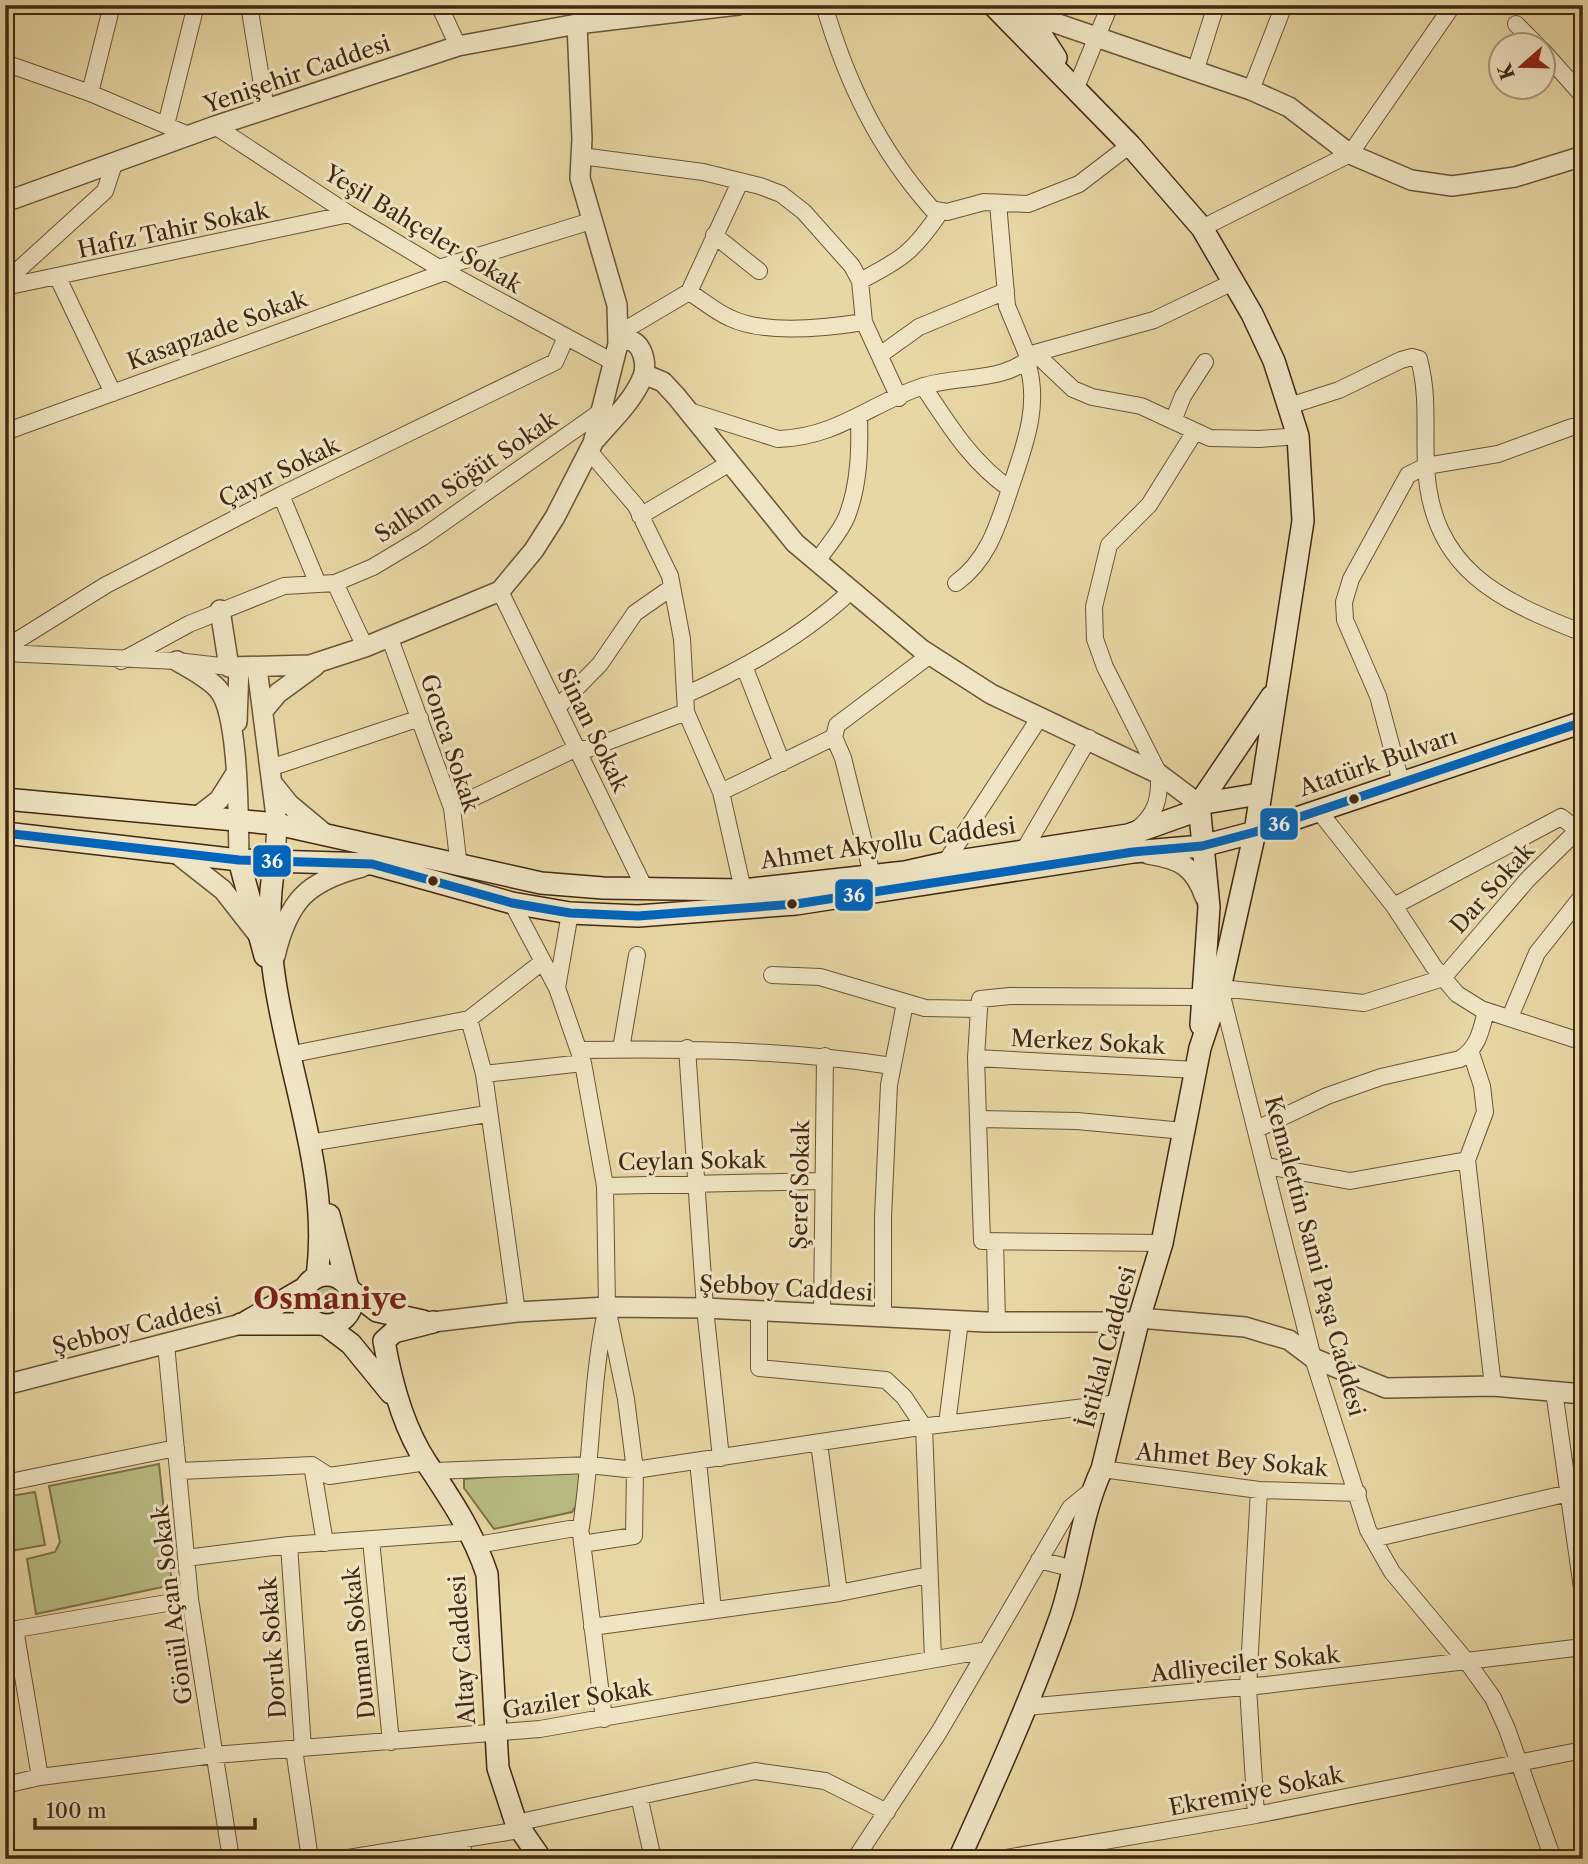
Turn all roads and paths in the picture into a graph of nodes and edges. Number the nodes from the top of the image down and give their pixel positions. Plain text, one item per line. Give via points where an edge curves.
1 (112, 5) edge
2 (196, 5) edge
3 (249, 5) edge
4 (439, 5) edge
5 (738, 5) edge
6 (824, 5) edge
7 (993, 5) edge
8 (1110, 5) edge
9 (1216, 5) edge
10 (1284, 5) edge
11 (1453, 5) edge
12 (1026, 9) edge
13 (583, 18) edge
14 (1516, 24) dead end
15 (1524, 32) edge
16 (1098, 37) junction
17 (458, 46) junction
18 (5, 63) edge
19 (1556, 66) edge
20 (1195, 72) junction
21 (1075, 90) junction
22 (1251, 90) junction
23 (90, 93) junction
24 (1583, 96) edge
25 (266, 109) junction
26 (166, 125) junction
27 (215, 126) junction
28 (191, 136) junction
29 (1130, 145) junction
30 (1350, 154) junction
31 (581, 156) junction
32 (1583, 156) edge
33 (114, 164) junction
34 (740, 182) junction
35 (5, 202) edge
36 (998, 203) junction
37 (941, 211) junction
38 (349, 214) junction
39 (591, 221) junction
40 (1202, 228) junction
41 (714, 234) junction
42 (442, 270) junction
43 (759, 271) dead end
44 (58, 278) junction
45 (860, 281) junction
46 (5, 282) edge
47 (1233, 282) junction
48 (5, 287) edge
49 (1006, 291) junction
50 (689, 292) junction
51 (864, 322) junction
52 (566, 337) junction
53 (615, 352) junction
54 (880, 355) junction
55 (1030, 358) junction
56 (1205, 362) dead end
57 (641, 380) junction
58 (923, 386) junction
59 (113, 393) junction
60 (899, 398) junction
61 (1292, 405) junction
62 (687, 410) junction
63 (600, 412) junction
64 (859, 418) junction
65 (1173, 421) junction
66 (1577, 427) edge
67 (5, 432) edge
68 (1194, 433) junction
69 (1298, 436) junction
70 (591, 447) junction
71 (728, 464) junction
72 (1426, 466) junction
73 (1010, 489) junction
74 (281, 495) junction
75 (640, 516) junction
76 (817, 562) junction
77 (335, 583) junction
78 (956, 583) dead end
79 (318, 584) junction
80 (671, 588) junction
81 (500, 591) junction
82 (851, 591) junction
83 (220, 610) junction
84 (1583, 633) edge
85 (389, 636) junction
86 (365, 646) junction
87 (5, 651) edge
88 (930, 655) junction
89 (326, 660) junction
90 (121, 661) junction
91 (177, 661) junction
92 (744, 666) junction
93 (242, 668) junction
94 (1275, 691) junction
95 (685, 695) junction
96 (557, 708) junction
97 (263, 711) junction
98 (687, 712) junction
99 (1040, 717) junction
100 (420, 718) junction
101 (1583, 722) edge
102 (834, 737) junction
103 (1089, 738) junction
104 (575, 749) junction
105 (782, 763) junction
106 (271, 775) junction
107 (1159, 775) junction
108 (236, 776) junction
109 (1401, 782) junction
110 (721, 792) junction
111 (1259, 793) junction
112 (5, 799) edge
113 (1199, 804) junction
114 (452, 808) junction
115 (1318, 810) junction
116 (197, 817) junction
117 (237, 821) junction
118 (276, 824) junction
119 (1581, 830) edge
120 (1255, 832) junction
121 (5, 833) edge
122 (325, 834) junction
123 (1131, 844) junction
124 (1202, 846) junction
125 (1024, 850) junction
126 (176, 853) junction
127 (239, 860) junction
128 (275, 861) junction
129 (945, 863) junction
130 (372, 864) junction
131 (459, 867) junction
132 (872, 875) junction
133 (645, 889) junction
134 (743, 890) junction
135 (1583, 895) edge
136 (512, 903) junction
137 (1394, 906) junction
138 (1209, 907) junction
139 (570, 913) junction
140 (260, 937) junction
141 (637, 955) dead end
142 (274, 961) junction
143 (541, 963) junction
144 (772, 975) dead end
145 (1443, 978) junction
146 (557, 988) junction
147 (1210, 993) junction
148 (905, 1003) junction
149 (979, 1009) junction
150 (1486, 1011) junction
151 (1510, 1017) junction
152 (469, 1019) junction
153 (284, 1029) junction
154 (1583, 1042) edge
155 (687, 1048) junction
156 (621, 1049) junction
157 (1471, 1052) junction
158 (288, 1055) junction
159 (581, 1056) junction
160 (825, 1056) junction
161 (976, 1058) junction
162 (892, 1066) junction
163 (1197, 1070) junction
164 (484, 1074) junction
165 (487, 1114) junction
166 (978, 1119) junction
167 (1258, 1129) junction
168 (1184, 1131) junction
169 (309, 1143) junction
170 (1467, 1160) junction
171 (1267, 1166) junction
172 (316, 1180) junction
173 (822, 1181) junction
174 (695, 1184) junction
175 (605, 1186) junction
176 (995, 1241) junction
177 (1162, 1243) junction
178 (311, 1283) junction
179 (349, 1288) junction
180 (607, 1307) junction
181 (705, 1308) junction
182 (377, 1311) junction
183 (760, 1311) junction
184 (517, 1312) junction
185 (822, 1314) junction
186 (883, 1318) junction
187 (1138, 1320) junction
188 (960, 1321) junction
189 (432, 1322) junction
190 (997, 1322) junction
191 (241, 1324) junction
192 (322, 1324) junction
193 (384, 1341) junction
194 (166, 1344) junction
195 (351, 1344) junction
196 (1313, 1358) junction
197 (5, 1385) edge
198 (1493, 1386) junction
199 (1554, 1391) junction
200 (1583, 1394) edge
201 (1118, 1403) junction
202 (400, 1406) junction
203 (947, 1424) junction
204 (924, 1427) junction
205 (819, 1443) junction
206 (176, 1448) junction
207 (721, 1458) junction
208 (698, 1461) junction
209 (312, 1465) junction
210 (589, 1465) junction
211 (431, 1466) junction
212 (1102, 1469) junction
213 (635, 1470) junction
214 (180, 1471) junction
215 (5, 1483) edge
216 (1259, 1490) junction
217 (1358, 1493) junction
218 (1569, 1493) junction
219 (1078, 1512) junction
220 (580, 1527) junction
221 (473, 1538) junction
222 (1373, 1539) junction
223 (371, 1540) junction
224 (325, 1542) junction
225 (583, 1544) junction
226 (289, 1545) junction
227 (186, 1558) junction
228 (1040, 1560) junction
229 (1074, 1570) junction
230 (929, 1575) junction
231 (839, 1593) junction
232 (1583, 1595) edge
233 (190, 1599) junction
234 (713, 1610) junction
235 (592, 1627) junction
236 (10, 1630) edge
237 (1583, 1647) edge
238 (987, 1650) junction
239 (933, 1659) junction
240 (1468, 1663) junction
241 (1248, 1687) junction
242 (1026, 1707) junction
243 (604, 1719) junction
244 (494, 1735) junction
245 (391, 1742) junction
246 (299, 1748) junction
247 (1583, 1750) edge
248 (214, 1755) junction
249 (1519, 1762) junction
250 (40, 1777) junction
251 (5, 1785) edge
252 (639, 1796) junction
253 (887, 1812) junction
254 (1256, 1815) junction
255 (518, 1826) junction
256 (460, 1840) junction
257 (348, 1858) edge
258 (959, 1858) edge
259 (982, 1858) edge
260 (231, 1859) edge
261 (310, 1859) edge
262 (466, 1859) edge
263 (541, 1859) edge
264 (653, 1859) edge
265 (855, 1859) edge
266 (991, 1859) edge
267 (1000, 1859) edge
268 (1553, 1859) edge

1 - 23 street
2 - 26 street
3 - 25 street
4 - 17 street
5 - 13 street, Yenişehir Caddesi
6 - 37 street via 841,63 868,121 919,195 932,209
7 - 21 main road
8 - 16 street
9 - 20 street
10 - 22 street
11 - 30 street
12 - 16 street
12 - 21 main road
13 - 17 street, Yenişehir Caddesi
13 - 31 street
14 - 15 street
16 - 20 street
16 - 21 street
17 - 25 street, Yenişehir Caddesi
18 - 23 street
19 - 24 street
20 - 22 street
21 - 29 main road, İstiklal Caddesi
22 - 30 street via 1289,107
23 - 26 street
25 - 27 street, Yenişehir Caddesi
26 - 28 street
27 - 28 street, Yenişehir Caddesi
27 - 38 street, Yeşil Bahçeler Sokak
28 - 33 street, Yenişehir Caddesi
29 - 36 street via 1079,184 1055,195 1028,204
29 - 40 main road, İstiklal Caddesi
30 - 32 street via 1411,180 1452,186 1515,177
30 - 40 street
31 - 34 street via 703,172
31 - 39 street via 580,178
33 - 35 street, Yenişehir Caddesi
33 - 46 street via 105,191
34 - 41 street
34 - 45 street via 781,194 804,212
36 - 37 street
36 - 49 street
37 - 45 street via 918,246
38 - 42 street, Yeşil Bahçeler Sokak
38 - 44 street, Hafız Tahir Sokak
39 - 42 street, Kasapzade Sokak
39 - 53 street via 617,305
40 - 47 main road, İstiklal Caddesi
41 - 43 street
41 - 50 street
42 - 52 street, Yeşil Bahçeler Sokak
42 - 59 street, Kasapzade Sokak
44 - 48 street, Hafız Tahir Sokak
44 - 59 street
45 - 51 street
47 - 55 street via 1154,320
47 - 61 main road, İstiklal Caddesi
49 - 54 street via 919,327
49 - 55 street via 1007,306
50 - 51 street via 745,323 810,329
50 - 53 street
51 - 54 street
52 - 53 street, Yeşil Bahçeler Sokak
52 - 74 street, Çayır Sokak via 555,362
53 - 57 street via 621,380
53 - 57 street via 623,340 639,346 644,354
53 - 63 street
54 - 60 street
55 - 58 street via 996,375
55 - 65 street via 1073,389 1141,406
55 - 73 street via 1032,411
56 - 65 street
57 - 62 street via 663,383
57 - 70 street
58 - 60 street
58 - 73 street via 963,448
59 - 67 street, Kasapzade Sokak
60 - 64 street
61 - 69 main road, İstiklal Caddesi
61 - 72 street via 1339,390 1412,357 1419,359 1428,419
62 - 64 street via 778,439 821,432
62 - 71 street
63 - 70 street
63 - 77 street, Salkım Söğüt Sokak via 423,537
64 - 76 street via 859,463 846,518
65 - 68 street
66 - 72 street via 1498,454
68 - 69 street via 1210,438
68 - 107 street via 1149,505 1109,545 1094,607 1095,639 1105,667
69 - 94 main road, İstiklal Caddesi via 1303,521
70 - 75 street
70 - 81 street via 555,517
71 - 75 street
71 - 76 street via 795,543
72 - 84 street via 1432,506 1449,550 1496,595
72 - 109 street via 1408,475 1369,542 1343,602 1345,620 1378,696
73 - 78 street via 987,550
74 - 79 street
74 - 87 street, Çayır Sokak via 106,585
75 - 80 street via 670,576
76 - 82 street
77 - 79 street, Salkım Söğüt Sokak
77 - 86 street
79 - 83 street, Salkım Söğüt Sokak via 284,586
80 - 95 street via 682,639
80 - 96 street via 635,613 600,664
81 - 85 street
81 - 96 street, Sinan Sokak
82 - 88 street
82 - 92 street via 820,620
83 - 90 street, Salkım Söğüt Sokak
83 - 93 street
85 - 86 street
85 - 100 street, Gonca Sokak
86 - 89 street
87 - 90 street
88 - 99 street via 991,694
88 - 102 street via 837,726
89 - 93 street
89 - 97 street via 278,693
90 - 91 street
91 - 93 street
91 - 108 street via 219,690 227,704
92 - 95 street
92 - 105 street
93 - 97 street
93 - 108 street
94 - 111 main road, İstiklal Caddesi
94 - 113 main road
95 - 98 street
96 - 104 street, Sinan Sokak
97 - 106 street
98 - 104 street via 588,749
98 - 110 street
99 - 103 street
99 - 129 street
100 - 106 street
100 - 114 street, Gonca Sokak
101 - 109 main road, Atatürk Bulvarı
102 - 105 street
102 - 132 street
103 - 107 street
103 - 125 street
104 - 114 street
104 - 133 street, Sinan Sokak
105 - 110 street
106 - 118 street
106 - 122 street via 289,804
107 - 113 street
107 - 123 street via 1155,809
108 - 116 street via 219,800
108 - 117 street
109 - 115 main road, Atatürk Bulvarı
110 - 134 street
111 - 113 main road
111 - 120 main road, İstiklal Caddesi
112 - 116 main road, Ahmet Akyollu Caddesi
113 - 123 main road
113 - 124 main road
114 - 131 street, Gonca Sokak
115 - 120 main road, Atatürk Bulvarı
115 - 137 street
116 - 117 main road, Ahmet Akyollu Caddesi
117 - 118 main road, Ahmet Akyollu Caddesi
117 - 127 street
118 - 122 main road, Ahmet Akyollu Caddesi
118 - 128 street
119 - 137 street via 1561,817
119 - 145 street, Dar Sokak via 1528,879
120 - 124 main road, Atatürk Bulvarı
120 - 147 main road, İstiklal Caddesi
121 - 126 main road
122 - 131 main road, Ahmet Akyollu Caddesi
123 - 124 main road, Atatürk Bulvarı
123 - 125 main road, Ahmet Akyollu Caddesi
123 - 138 street via 1185,863 1198,877
123 - 139 main road, Ahmet Akyollu Caddesi via 796,904 638,916
124 - 138 main road
125 - 129 main road, Ahmet Akyollu Caddesi
126 - 127 main road, Ahmet Akyollu Caddesi
126 - 140 street via 223,890
127 - 128 main road, Ahmet Akyollu Caddesi
127 - 140 main road
128 - 130 main road, Ahmet Akyollu Caddesi
128 - 142 main road via 270,885
129 - 132 main road, Ahmet Akyollu Caddesi
130 - 136 main road, Ahmet Akyollu Caddesi
130 - 142 street via 313,884 281,932
131 - 133 main road, Ahmet Akyollu Caddesi via 541,883
132 - 134 main road, Ahmet Akyollu Caddesi
133 - 134 main road, Ahmet Akyollu Caddesi
135 - 151 street via 1537,953
136 - 139 main road, Ahmet Akyollu Caddesi
136 - 143 street
137 - 145 street
138 - 147 main road
139 - 146 street
140 - 153 main road
141 - 156 street
142 - 153 main road
143 - 146 street
143 - 152 street
144 - 148 street via 820,977
145 - 147 street via 1364,1003
145 - 150 street via 1457,994
146 - 159 street
147 - 149 street via 1010,996 979,999
147 - 163 main road, İstiklal Caddesi
147 - 167 street, Kemalettin Sami Paşa Caddesi
148 - 149 street
148 - 162 street
149 - 161 street
150 - 151 street
150 - 157 street
151 - 154 street
152 - 158 street
152 - 164 street
153 - 158 main road
155 - 156 street
155 - 160 street
155 - 174 street
156 - 159 street
157 - 167 street via 1327,1096
157 - 170 street via 1485,1112
158 - 169 main road
159 - 164 street
159 - 175 street
160 - 162 street
160 - 173 street, Şeref Sokak
161 - 163 street, Merkez Sokak
161 - 166 street
162 - 186 street via 883,1217
163 - 168 main road, İstiklal Caddesi
164 - 165 street
165 - 169 street
165 - 184 street
166 - 168 street via 1077,1121
166 - 176 street via 982,1241
167 - 171 street, Kemalettin Sami Paşa Caddesi
168 - 177 main road, İstiklal Caddesi
169 - 172 main road
170 - 171 street via 1350,1181
170 - 198 street
171 - 196 street, Kemalettin Sami Paşa Caddesi
172 - 178 main road via 321,1224
172 - 179 main road
173 - 174 street, Ceylan Sokak
173 - 185 street, Şeref Sokak
174 - 175 street, Ceylan Sokak
174 - 181 street
175 - 180 street
176 - 177 street
176 - 190 street
177 - 187 main road, İstiklal Caddesi
178 - 179 main road via 333,1276
178 - 191 main road
178 - 192 main road via 303,1305 306,1313
179 - 182 main road
179 - 192 main road via 348,1315 335,1324
180 - 181 street, Şebboy Caddesi
180 - 184 street, Şebboy Caddesi
180 - 210 street
180 - 213 street
181 - 183 street, Şebboy Caddesi
181 - 207 street
182 - 189 main road
182 - 193 main road via 386,1330
183 - 185 street, Şebboy Caddesi
183 - 204 street via 759,1368 886,1380
184 - 189 street, Şebboy Caddesi
185 - 186 street, Şebboy Caddesi
186 - 188 street, Şebboy Caddesi
187 - 190 street, Şebboy Caddesi
187 - 196 street, Şebboy Caddesi via 1245,1327 1289,1340
187 - 201 main road, İstiklal Caddesi
188 - 190 street, Şebboy Caddesi
188 - 203 street
189 - 193 main road via 394,1332
191 - 192 main road
191 - 194 street, Şebboy Caddesi
192 - 195 main road
193 - 195 main road via 370,1346
193 - 202 main road
194 - 197 street, Şebboy Caddesi
194 - 206 street, Gönül Açan Sokak
195 - 202 main road
196 - 198 street, Şebboy Caddesi via 1385,1388
196 - 217 street, Kemalettin Sami Paşa Caddesi
198 - 199 street, Şebboy Caddesi
199 - 200 street, Şebboy Caddesi
199 - 218 street
201 - 203 street
201 - 212 main road, İstiklal Caddesi
202 - 211 main road, Altay Caddesi
203 - 204 street
204 - 205 street
204 - 230 street
205 - 207 street
205 - 231 street
206 - 214 street, Gönül Açan Sokak
206 - 215 street
207 - 208 street
208 - 213 street
208 - 234 street
209 - 211 street via 329,1476
209 - 214 street
209 - 224 street
210 - 211 street
210 - 213 street
210 - 220 street
211 - 221 main road, Altay Caddesi
212 - 216 street, Ahmet Bey Sokak
212 - 219 main road, İstiklal Caddesi
213 - 225 street via 634,1536
214 - 227 street, Gönül Açan Sokak
216 - 217 street, Ahmet Bey Sokak
216 - 241 street
217 - 222 street, Kemalettin Sami Paşa Caddesi
218 - 222 street
218 - 232 street
219 - 228 street
219 - 229 main road, İstiklal Caddesi
220 - 221 street
220 - 225 street
221 - 223 street
221 - 244 main road, Altay Caddesi via 487,1574
222 - 240 street, Kemalettin Sami Paşa Caddesi via 1392,1572
223 - 224 street
223 - 245 street, Duman Sokak
224 - 226 street
225 - 235 street
226 - 227 street
226 - 246 street, Doruk Sokak
227 - 233 street, Gönül Açan Sokak
228 - 229 street
228 - 238 street
229 - 242 main road, İstiklal Caddesi
230 - 231 street
230 - 239 street
231 - 234 street
233 - 236 street
233 - 248 street, Gönül Açan Sokak
234 - 235 street
235 - 243 street
236 - 250 street
237 - 240 street, Adliyeciler Sokak
238 - 239 street, Gaziler Sokak
238 - 253 street
239 - 243 street, Gaziler Sokak
240 - 241 street, Adliyeciler Sokak
240 - 249 street, Kemalettin Sami Paşa Caddesi via 1493,1698
241 - 242 street, Adliyeciler Sokak
241 - 254 street
242 - 258 main road, İstiklal Caddesi
243 - 244 street, Gaziler Sokak
244 - 245 street, Gaziler Sokak
244 - 255 main road, Altay Caddesi via 498,1768
245 - 246 street, Gaziler Sokak
246 - 248 street, Gaziler Sokak
246 - 261 street, Doruk Sokak
247 - 249 street, Ekremiye Sokak
248 - 250 street, Gaziler Sokak
248 - 260 street, Gönül Açan Sokak
249 - 254 street, Ekremiye Sokak
249 - 268 street, Kemalettin Sami Paşa Caddesi
250 - 251 street, Gaziler Sokak
252 - 253 street via 755,1771 825,1781
252 - 255 street
252 - 264 street
253 - 265 street
254 - 267 street, Ekremiye Sokak
255 - 256 street
255 - 263 main road, Altay Caddesi
256 - 257 street
256 - 262 street
258 - 259 street
259 - 266 street

